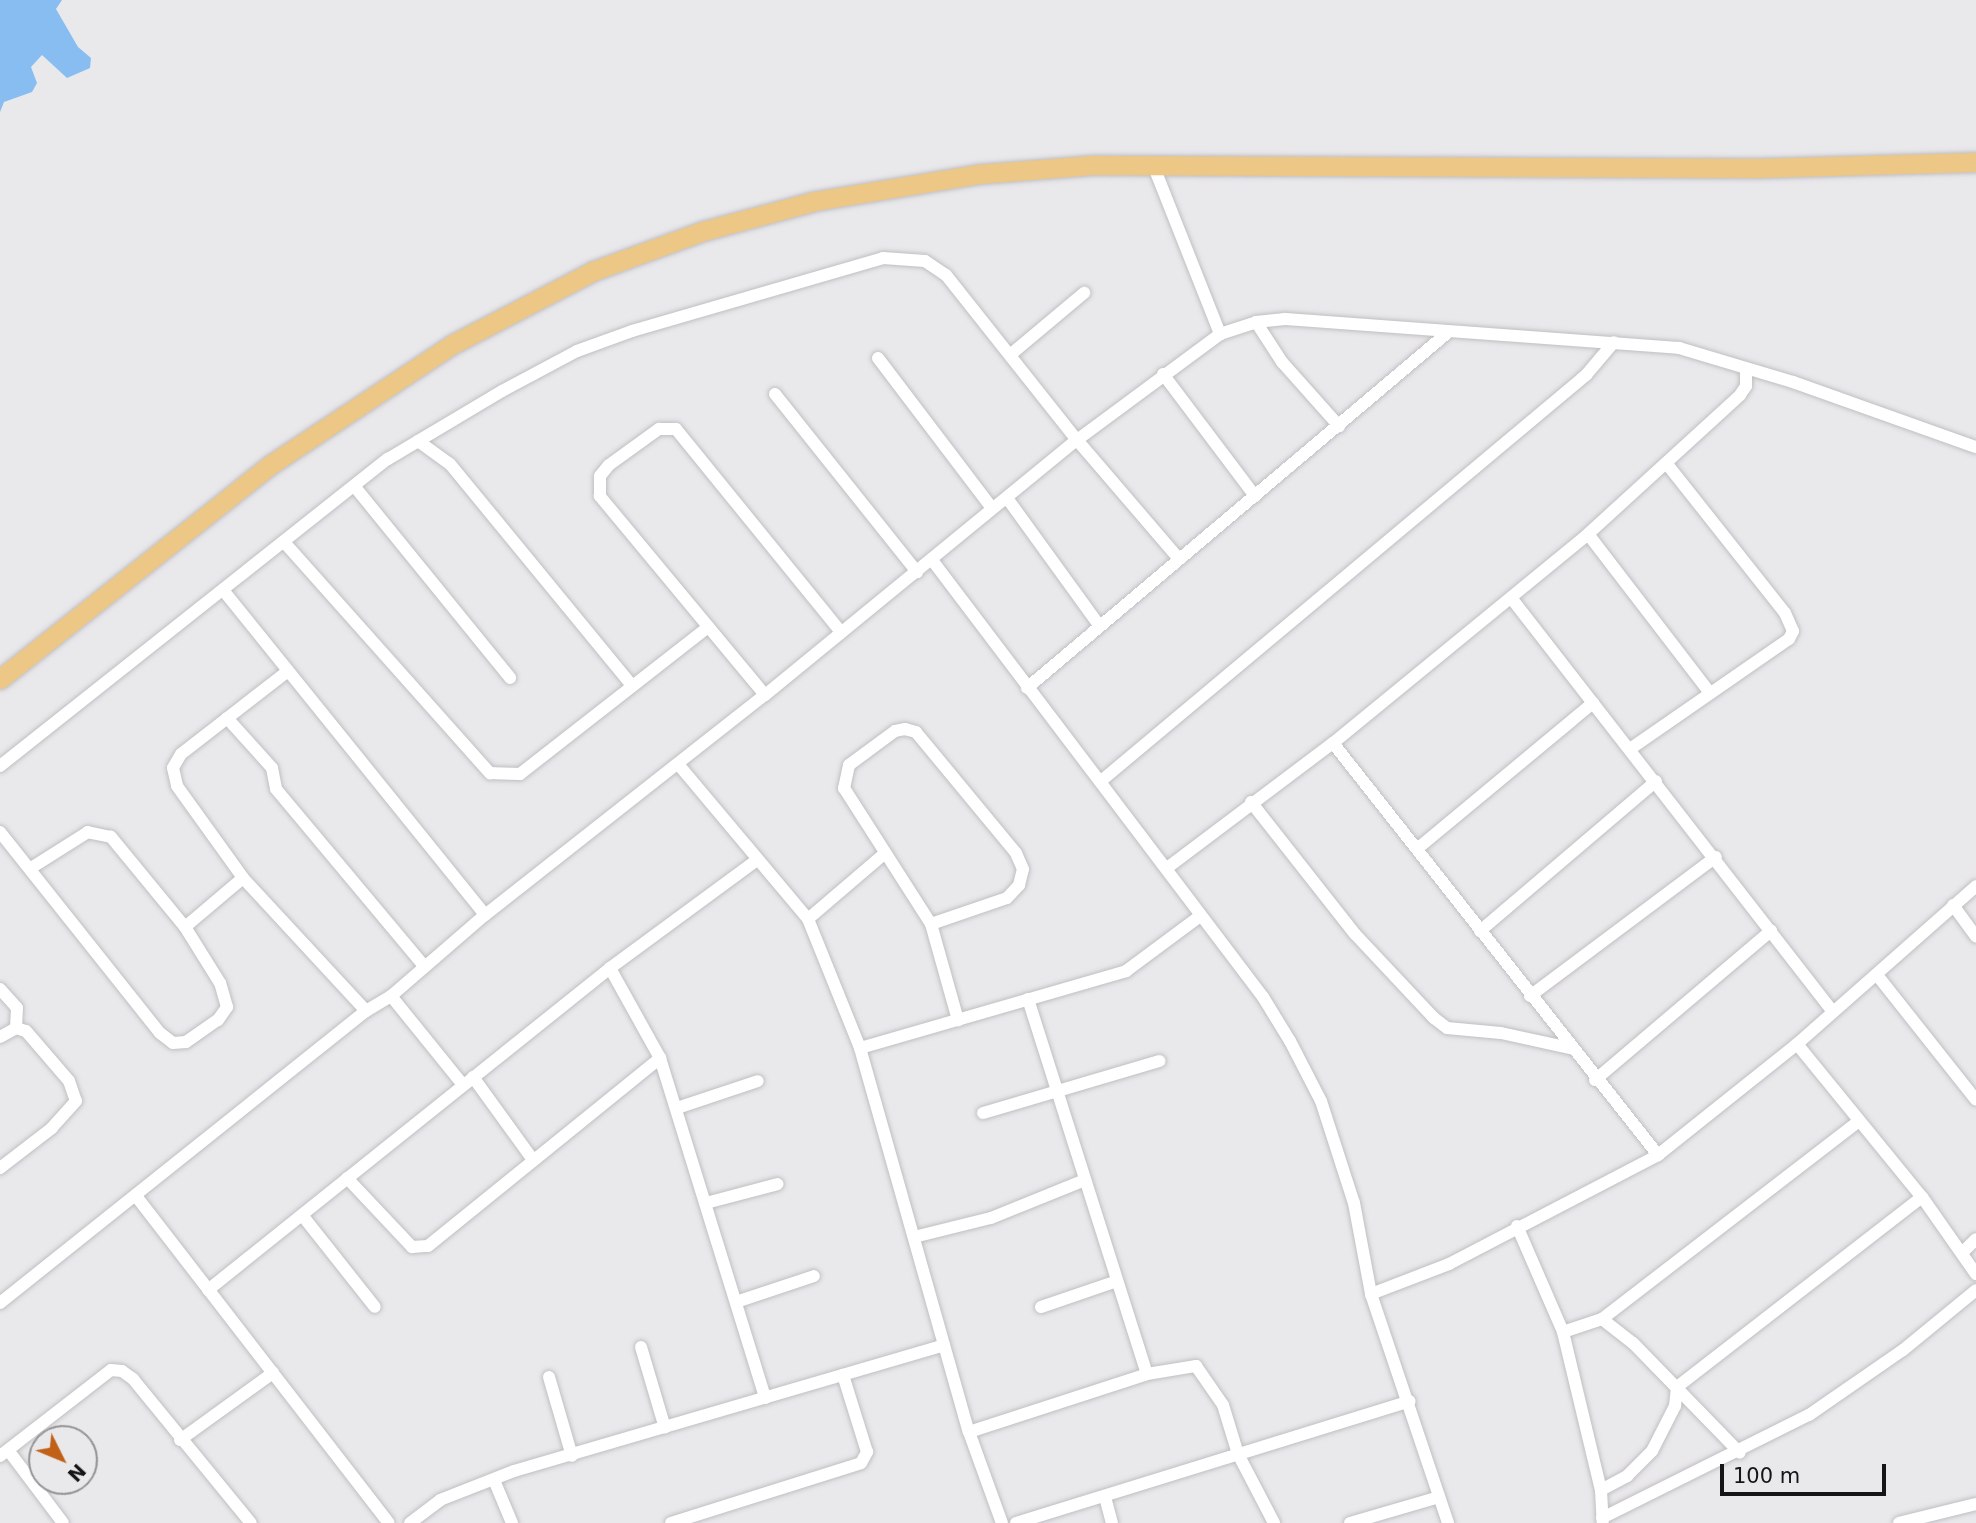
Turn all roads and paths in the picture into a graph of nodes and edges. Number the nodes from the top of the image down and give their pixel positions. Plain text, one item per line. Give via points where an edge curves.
1 (1976, 162) edge
2 (1154, 167) junction
3 (1084, 293) dead end
4 (1256, 322) junction
5 (1220, 334) junction
6 (1446, 334) junction
7 (1614, 342) junction
8 (1010, 355) junction
9 (878, 358) dead end
10 (1746, 369) junction
11 (1163, 374) junction
12 (775, 394) dead end
13 (1339, 426) junction
14 (418, 440) junction
15 (1077, 440) junction
16 (1976, 447) edge
17 (1666, 463) junction
18 (355, 486) junction
19 (1255, 495) junction
20 (1007, 498) junction
21 (992, 508) junction
22 (1588, 534) junction
23 (284, 542) junction
24 (1179, 559) junction
25 (932, 560) junction
26 (917, 572) junction
27 (223, 590) junction
28 (1512, 599) junction
29 (1099, 625) junction
30 (708, 626) junction
31 (841, 632) junction
32 (288, 671) junction
33 (510, 678) dead end
34 (0, 679) edge
35 (631, 684) junction
36 (1027, 688) junction
37 (1710, 693) junction
38 (765, 695) junction
39 (1593, 703) junction
40 (227, 718) junction
41 (1333, 743) junction
42 (1630, 750) junction
43 (678, 764) junction
44 (0, 766) edge
45 (1101, 781) junction
46 (1656, 781) junction
47 (1251, 803) junction
48 (0, 832) edge
49 (1417, 849) junction
50 (884, 854) junction
51 (1716, 857) junction
52 (757, 860) junction
53 (31, 868) junction
54 (1167, 868) junction
55 (243, 878) junction
56 (1976, 886) edge
57 (1954, 905) junction
58 (485, 915) junction
59 (1200, 916) junction
60 (808, 919) junction
61 (931, 924) junction
62 (185, 927) junction
63 (1772, 930) junction
64 (1480, 931) junction
65 (1974, 932) edge
66 (423, 965) junction
67 (610, 968) junction
68 (1877, 975) junction
69 (0, 989) edge
70 (391, 996) junction
71 (1530, 996) junction
72 (1028, 999) junction
73 (366, 1011) junction
74 (1833, 1012) junction
75 (958, 1020) junction
76 (16, 1028) junction
77 (0, 1037) edge
78 (1797, 1044) junction
79 (860, 1048) junction
80 (1570, 1048) junction
81 (660, 1058) junction
82 (1160, 1061) dead end
83 (1595, 1080) junction
84 (468, 1081) junction
85 (758, 1081) dead end
86 (1057, 1092) junction
87 (1976, 1100) edge
88 (677, 1108) junction
89 (983, 1113) dead end
90 (1860, 1121) junction
91 (1658, 1155) junction
92 (533, 1160) junction
93 (0, 1168) edge
94 (347, 1178) junction
95 (1085, 1180) junction
96 (778, 1184) dead end
97 (136, 1196) junction
98 (1922, 1197) junction
99 (706, 1203) junction
100 (302, 1215) junction
101 (1517, 1226) junction
102 (914, 1237) junction
103 (1976, 1239) edge
104 (1963, 1252) junction
105 (1976, 1274) edge
106 (814, 1276) dead end
107 (1117, 1282) junction
108 (208, 1290) junction
109 (1976, 1290) edge
110 (1371, 1294) junction
111 (736, 1302) junction
112 (0, 1303) edge
113 (375, 1307) dead end
114 (1041, 1307) dead end
115 (1602, 1319) junction
116 (1563, 1332) junction
117 (944, 1345) junction
118 (641, 1347) dead end
119 (273, 1373) junction
120 (843, 1374) junction
121 (1147, 1374) junction
122 (549, 1377) dead end
123 (1676, 1387) junction
124 (765, 1398) junction
125 (1410, 1401) junction
126 (665, 1428) junction
127 (969, 1432) junction
128 (180, 1440) junction
129 (4, 1453) edge
130 (1740, 1453) junction
131 (1238, 1454) junction
132 (572, 1456) junction
133 (494, 1480) junction
134 (1601, 1490) junction
135 (1105, 1497) junction
136 (1440, 1497) junction
137 (1976, 1504) edge
138 (701, 1518) edge
139 (1602, 1520) edge
140 (62, 1523) edge
141 (251, 1523) edge
142 (389, 1523) edge
143 (410, 1523) edge
144 (512, 1523) edge
145 (671, 1523) edge
146 (1002, 1523) edge
147 (1016, 1523) edge
148 (1112, 1523) edge
149 (1274, 1523) edge
150 (1350, 1523) edge
151 (1448, 1523) edge
152 (1899, 1523) edge

1 - 2 main road via 1757,168
2 - 5 street
2 - 34 main road via 1093,165 978,174 815,201 703,231 593,271 453,344 270,465
3 - 8 street
4 - 5 street
4 - 6 street via 1285,319
4 - 13 street via 1282,362
5 - 11 street
6 - 7 street via 1528,334
6 - 13 street
7 - 10 street via 1702,352
7 - 45 street via 1586,375
8 - 14 street via 946,275 925,261 883,258 577,351
8 - 15 street
9 - 21 street
10 - 16 street
10 - 17 street via 1740,395
11 - 15 street
11 - 19 street
12 - 26 street
13 - 19 street
14 - 18 street
14 - 35 street via 450,464
15 - 20 street
15 - 24 street
17 - 22 street
17 - 37 street via 1792,626 1789,639
18 - 23 street
18 - 33 street
19 - 24 street
20 - 21 street
20 - 29 street
21 - 25 street
22 - 28 street
22 - 37 street
23 - 27 street
23 - 35 street via 490,773 520,774
24 - 29 street
25 - 26 street
25 - 36 street
26 - 31 street
27 - 32 street
27 - 44 street
28 - 39 street
28 - 41 street
29 - 36 street
30 - 31 street via 600,496 600,476 659,429 669,427 686,436
30 - 35 street
30 - 38 street
31 - 38 street
32 - 40 street
32 - 58 street
36 - 45 street
37 - 42 street
38 - 43 street
39 - 42 street
39 - 49 street
40 - 55 street via 181,754 173,768 177,786
40 - 66 street via 272,768 276,789
41 - 47 street
41 - 49 street
42 - 46 street
43 - 52 street
43 - 58 street
45 - 54 street
46 - 51 street
46 - 64 street
47 - 54 street
47 - 80 street via 1355,934 1447,1028 1501,1032
48 - 53 street
49 - 64 street
50 - 60 street
50 - 61 street
50 - 61 street via 844,788 844,778 864,752 905,729 924,742 1016,853 1023,869 1019,885 1007,898
51 - 63 street
51 - 71 street
52 - 60 street
52 - 67 street
53 - 62 street via 88,832 102,834 111,838
53 - 62 street via 160,1033 173,1043 186,1042 218,1020 227,1007 220,983
54 - 59 street
55 - 62 street
55 - 73 street
56 - 57 street
57 - 65 street
57 - 68 street
58 - 66 street
59 - 72 street via 1126,971
59 - 110 street via 1263,997 1321,1101 1354,1203
60 - 79 street
61 - 75 street
63 - 74 street
63 - 83 street
64 - 71 street
66 - 70 street
67 - 81 street
67 - 84 street
68 - 74 street
68 - 87 street
69 - 76 street via 17,1008
70 - 73 street
70 - 84 street
71 - 80 street
72 - 75 street
72 - 86 street
73 - 97 street
74 - 78 street
75 - 79 street
76 - 77 street
76 - 93 street via 26,1031 69,1081 76,1101 52,1128
78 - 90 street
78 - 91 street
79 - 102 street
80 - 83 street
81 - 88 street
81 - 92 street
82 - 86 street
83 - 91 street
84 - 92 street
84 - 94 street
85 - 88 street
86 - 89 street
86 - 95 street
88 - 99 street
90 - 98 street
90 - 115 street
91 - 101 street
92 - 94 street via 428,1247 412,1247
94 - 100 street
95 - 102 street via 991,1219
95 - 107 street
96 - 99 street
97 - 108 street
97 - 112 street
98 - 104 street
98 - 123 street
99 - 111 street
100 - 108 street
100 - 113 street
101 - 110 street via 1449,1264
101 - 116 street
102 - 117 street
103 - 104 street
104 - 105 street
106 - 111 street
107 - 114 street
107 - 121 street
108 - 119 street
109 - 130 street via 1847,1390
110 - 125 street
111 - 124 street
115 - 116 street
115 - 123 street
116 - 134 street
117 - 120 street
117 - 127 street
118 - 126 street
119 - 128 street
119 - 142 street
120 - 124 street
120 - 138 street via 867,1452 861,1463
121 - 127 street
121 - 131 street via 1196,1366 1223,1405
122 - 132 street
123 - 130 street
123 - 134 street via 1675,1406 1652,1451 1627,1476
124 - 126 street
125 - 131 street
125 - 136 street
126 - 132 street
127 - 146 street
128 - 129 street via 133,1379 111,1370
128 - 141 street
129 - 140 street
130 - 139 street
131 - 135 street
131 - 149 street
132 - 133 street
133 - 143 street via 440,1500
133 - 144 street
134 - 139 street
135 - 147 street
135 - 148 street
136 - 150 street
136 - 151 street
137 - 152 street
138 - 145 street

